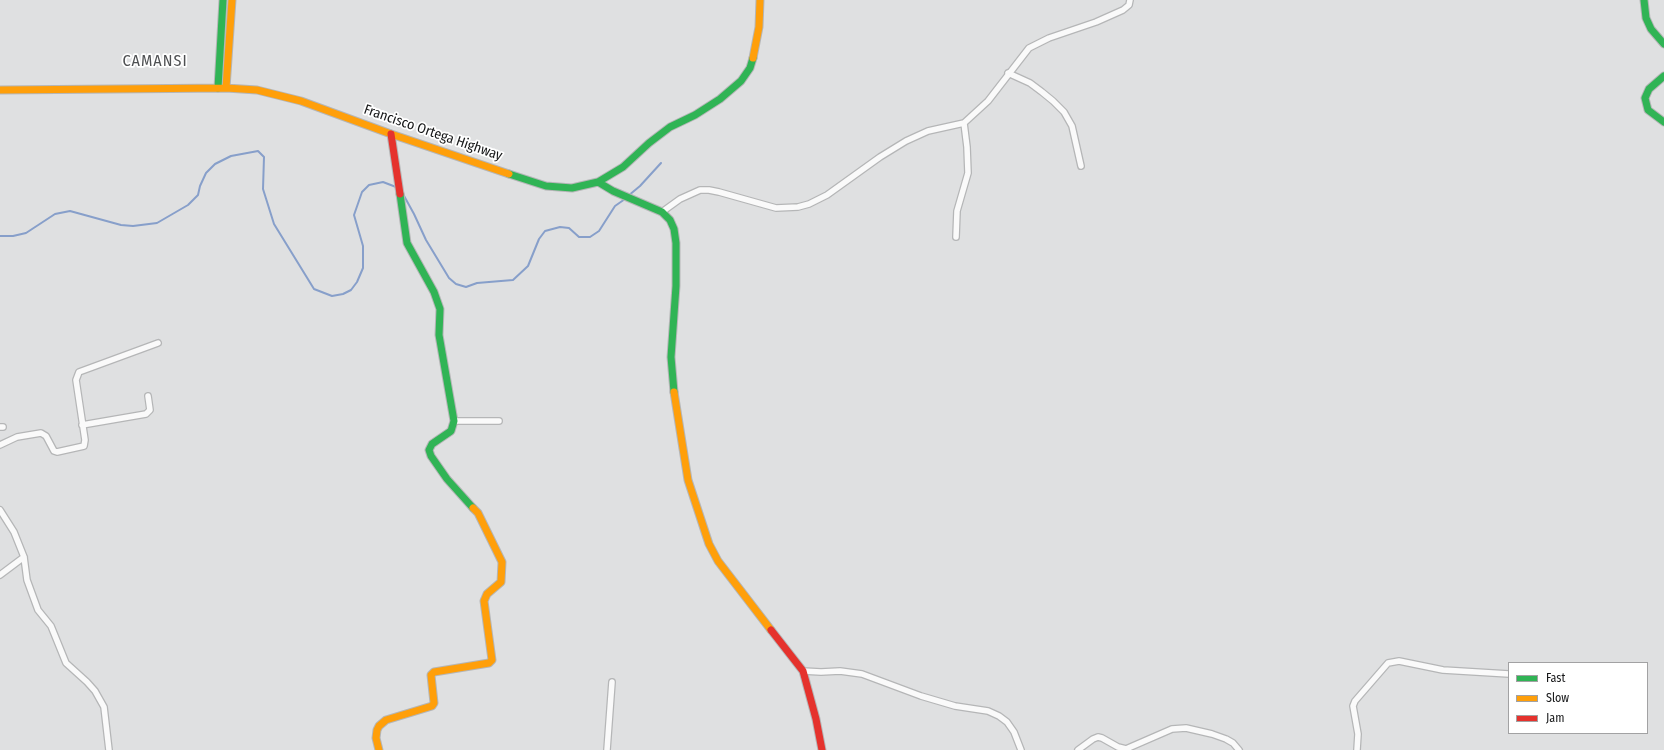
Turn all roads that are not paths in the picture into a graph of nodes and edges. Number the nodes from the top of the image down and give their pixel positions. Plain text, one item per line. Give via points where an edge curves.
1 (224, 0) edge
2 (232, 0) edge
3 (760, 0) edge
4 (1130, 0) edge
5 (1644, 0) edge
6 (1664, 44) edge
7 (1008, 73) junction
8 (1664, 76) edge
9 (218, 88) junction
10 (226, 88) junction
11 (0, 90) edge
12 (1664, 122) edge
13 (964, 123) junction
14 (391, 134) junction
15 (1080, 166) dead end
16 (598, 182) junction
17 (662, 212) junction
18 (956, 237) dead end
19 (158, 343) dead end
20 (148, 396) dead end
21 (454, 421) junction
22 (499, 421) dead end
23 (82, 425) junction
24 (0, 445) edge
25 (0, 510) edge
26 (24, 558) junction
27 (0, 574) edge
28 (804, 671) junction
29 (1508, 674) edge
30 (612, 682) dead end
31 (109, 750) edge
32 (379, 750) edge
33 (607, 750) edge
34 (822, 750) edge
35 (1021, 750) edge
36 (1078, 750) edge
37 (1239, 750) edge
38 (1357, 750) edge

1 - 9 street
2 - 10 street
3 - 16 street, Francisco Ortega Highway via 755,53 750,68 741,81 720,100 670,127 623,167
4 - 7 street via 1129,5 1123,10 1038,42
5 - 6 street via 1646,18 1651,29
7 - 13 street via 998,90
7 - 15 street via 1030,83 1064,112 1072,126
8 - 12 street via 1649,89 1645,98 1648,110
9 - 10 street, Francisco Ortega Highway
9 - 11 street, Francisco Ortega Highway
10 - 14 street, Francisco Ortega Highway via 257,90 301,101
13 - 17 street via 928,131 906,141 809,204 776,208 704,190 690,193
13 - 18 street via 968,173 957,211
14 - 16 street, Francisco Ortega Highway via 546,186 572,188
14 - 21 street via 407,243 434,292 440,309 439,335
16 - 17 street
17 - 28 street via 670,220 676,243 672,383 688,480 709,544 718,561
19 - 23 street via 79,372 76,380
20 - 23 street via 150,410 146,414
21 - 22 street
21 - 32 street via 451,431 432,444 429,450 447,479 478,514 502,562 501,582 487,594 484,601 492,660 489,663 434,672 431,675 434,703 432,706 426,710 386,720 377,730
23 - 24 street via 85,445 77,448 54,451 46,436 41,433
25 - 26 street via 14,532
26 - 27 street
26 - 31 street via 27,580 38,610 51,626 66,662 95,691 104,707
28 - 34 street
28 - 35 street via 862,674 920,696 955,706 988,710 1007,722
29 - 38 street via 1443,670 1399,661 1388,663 1353,706 1358,734
30 - 33 street
36 - 37 street via 1098,737 1118,748 1126,749 1172,729 1186,728 1226,739

